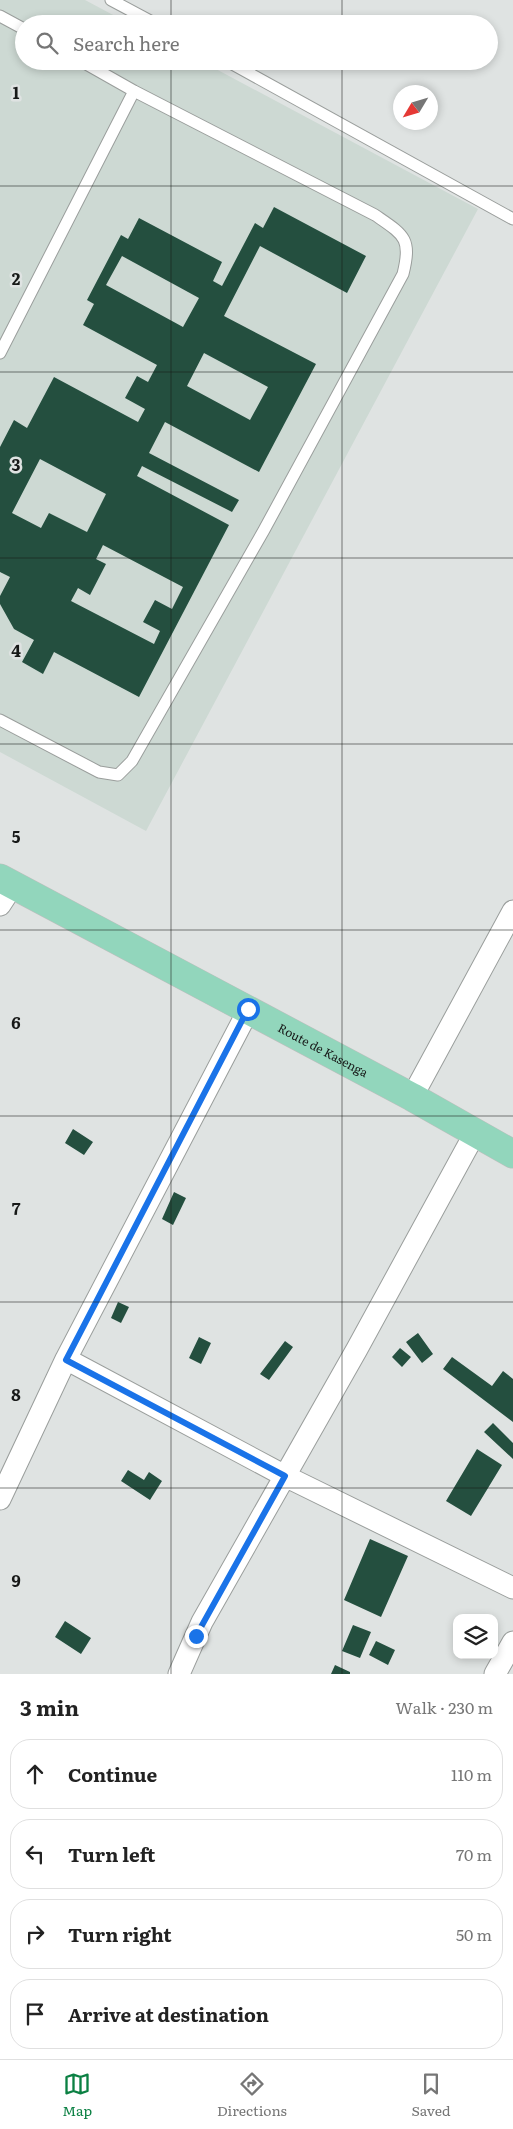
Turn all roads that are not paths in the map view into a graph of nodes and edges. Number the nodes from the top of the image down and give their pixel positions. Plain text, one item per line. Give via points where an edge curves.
1 (111, 0) edge
2 (139, 15) edge
3 (0, 16) edge
4 (15, 24) edge
5 (97, 70) edge
6 (242, 70) edge
7 (134, 91) junction
8 (513, 219) edge
9 (0, 353) edge
10 (0, 720) edge
11 (4, 889) edge
12 (513, 911) edge
13 (248, 1009) junction
14 (412, 1097) junction
15 (475, 1133) junction
16 (513, 1154) edge
17 (66, 1360) junction
18 (285, 1476) junction
19 (0, 1499) edge
20 (513, 1588) edge
21 (513, 1642) edge
22 (179, 1674) edge
23 (495, 1674) edge

1 - 2 lane
3 - 4 lane
5 - 7 lane
6 - 8 lane
7 - 9 lane
7 - 10 lane via 375,215 399,232 408,251 402,274 389,300 264,530 132,761 118,775 99,772
11 - 13 highway, Route de Kasenga
12 - 14 street
13 - 14 highway, Route de Kasenga
13 - 17 street
14 - 15 highway, Route de Kasenga
15 - 16 highway, Route de Kasenga
15 - 18 street
17 - 18 street
17 - 19 street
18 - 20 street
18 - 22 street via 202,1622
21 - 23 street

